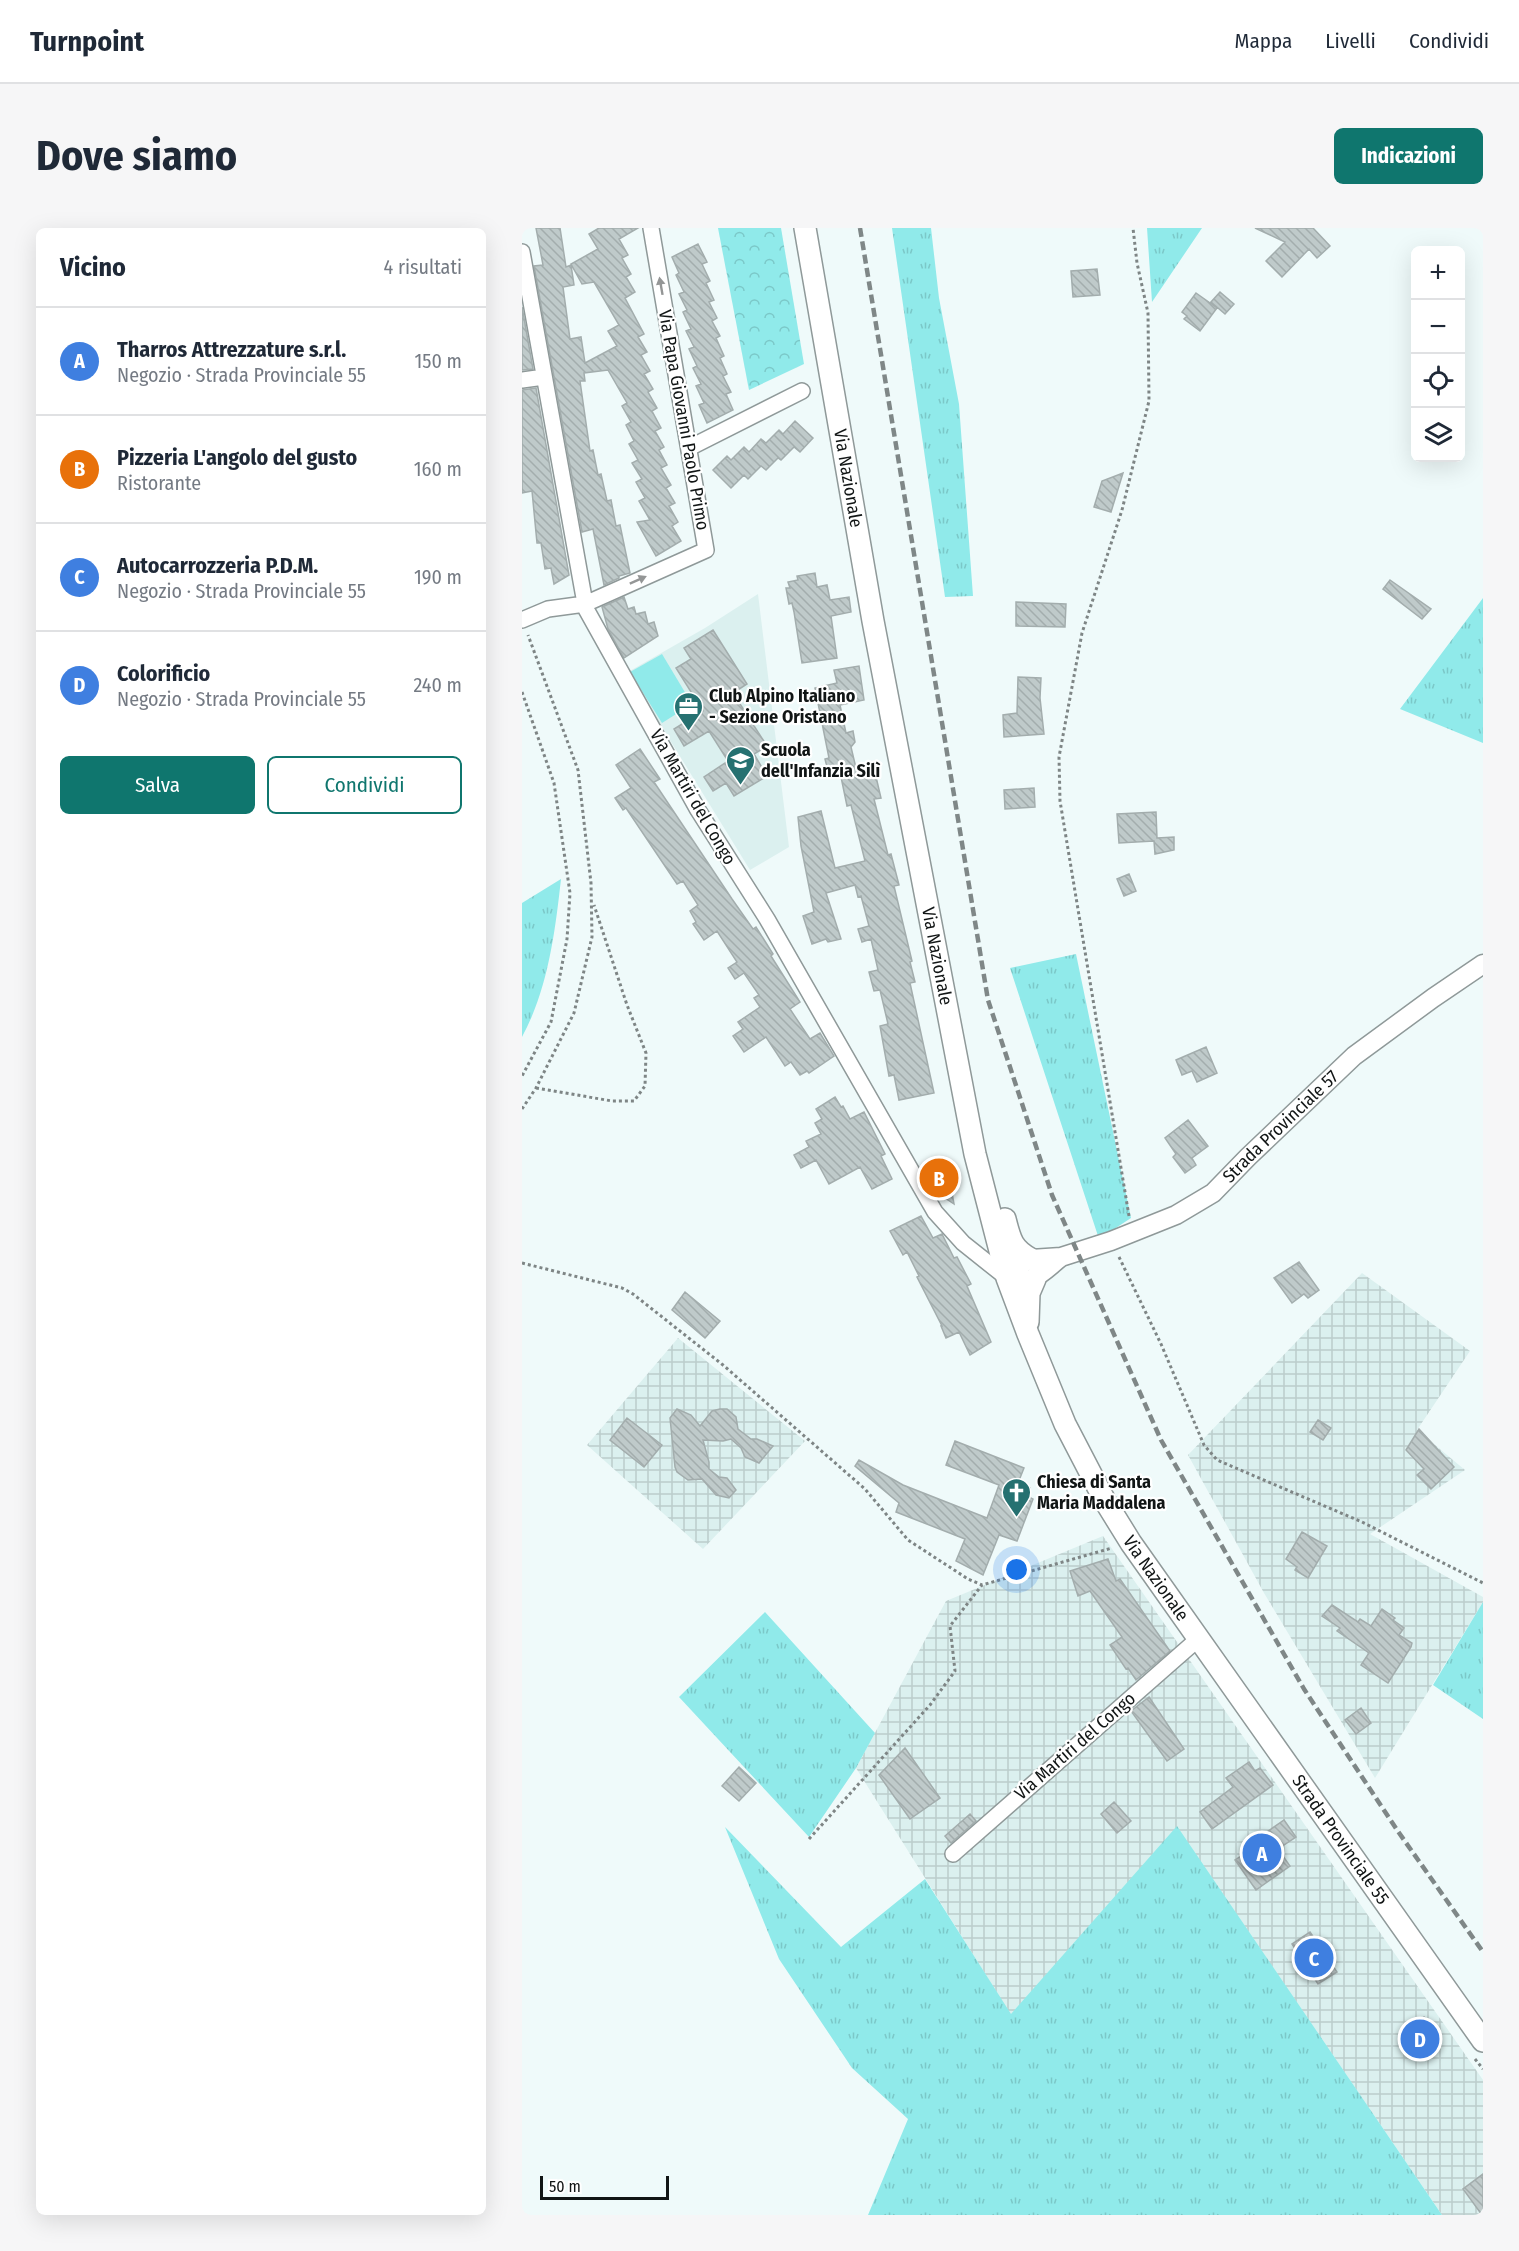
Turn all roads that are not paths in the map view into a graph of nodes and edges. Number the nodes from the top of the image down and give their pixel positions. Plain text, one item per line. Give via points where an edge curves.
1 (651, 228) edge
2 (804, 228) edge
3 (522, 252) edge
4 (544, 377) junction
5 (522, 380) edge
6 (802, 391) dead end
7 (688, 448) junction
8 (585, 604) junction
9 (522, 620) edge
10 (1483, 964) edge
11 (975, 1154) junction
12 (1033, 1269) junction
13 (1007, 1278) junction
14 (1029, 1334) junction
15 (1198, 1639) junction
16 (952, 1854) dead end
17 (1483, 2041) edge

7 -> 1 street, Via Papa Giovanni Paolo Primo
2 - 11 main road, Via Nazionale via 873,621
3 - 4 street, Via Martiri del Congo
4 - 5 street
4 - 8 street, Via Martiri del Congo
6 - 7 street
8 -> 7 street, Via Papa Giovanni Paolo Primo via 706,550
8 - 9 street, Via Papa Giovanni Paolo Primo via 548,609
8 - 13 street, Via Martiri del Congo via 698,810 766,919 935,1212 963,1243
10 - 12 street, Strada Provinciale 57 via 1354,1056 1213,1193 1176,1215
11 - 12 main road via 999,1198 1011,1240
11 - 13 main road, Via Nazionale
12 - 13 street via 1019,1283
12 - 14 main road
13 - 14 main road, Via Nazionale
14 - 15 main road, Via Nazionale via 1065,1424 1105,1501
15 - 16 street, Via Martiri del Congo
15 - 17 main road, Strada Provinciale 55

